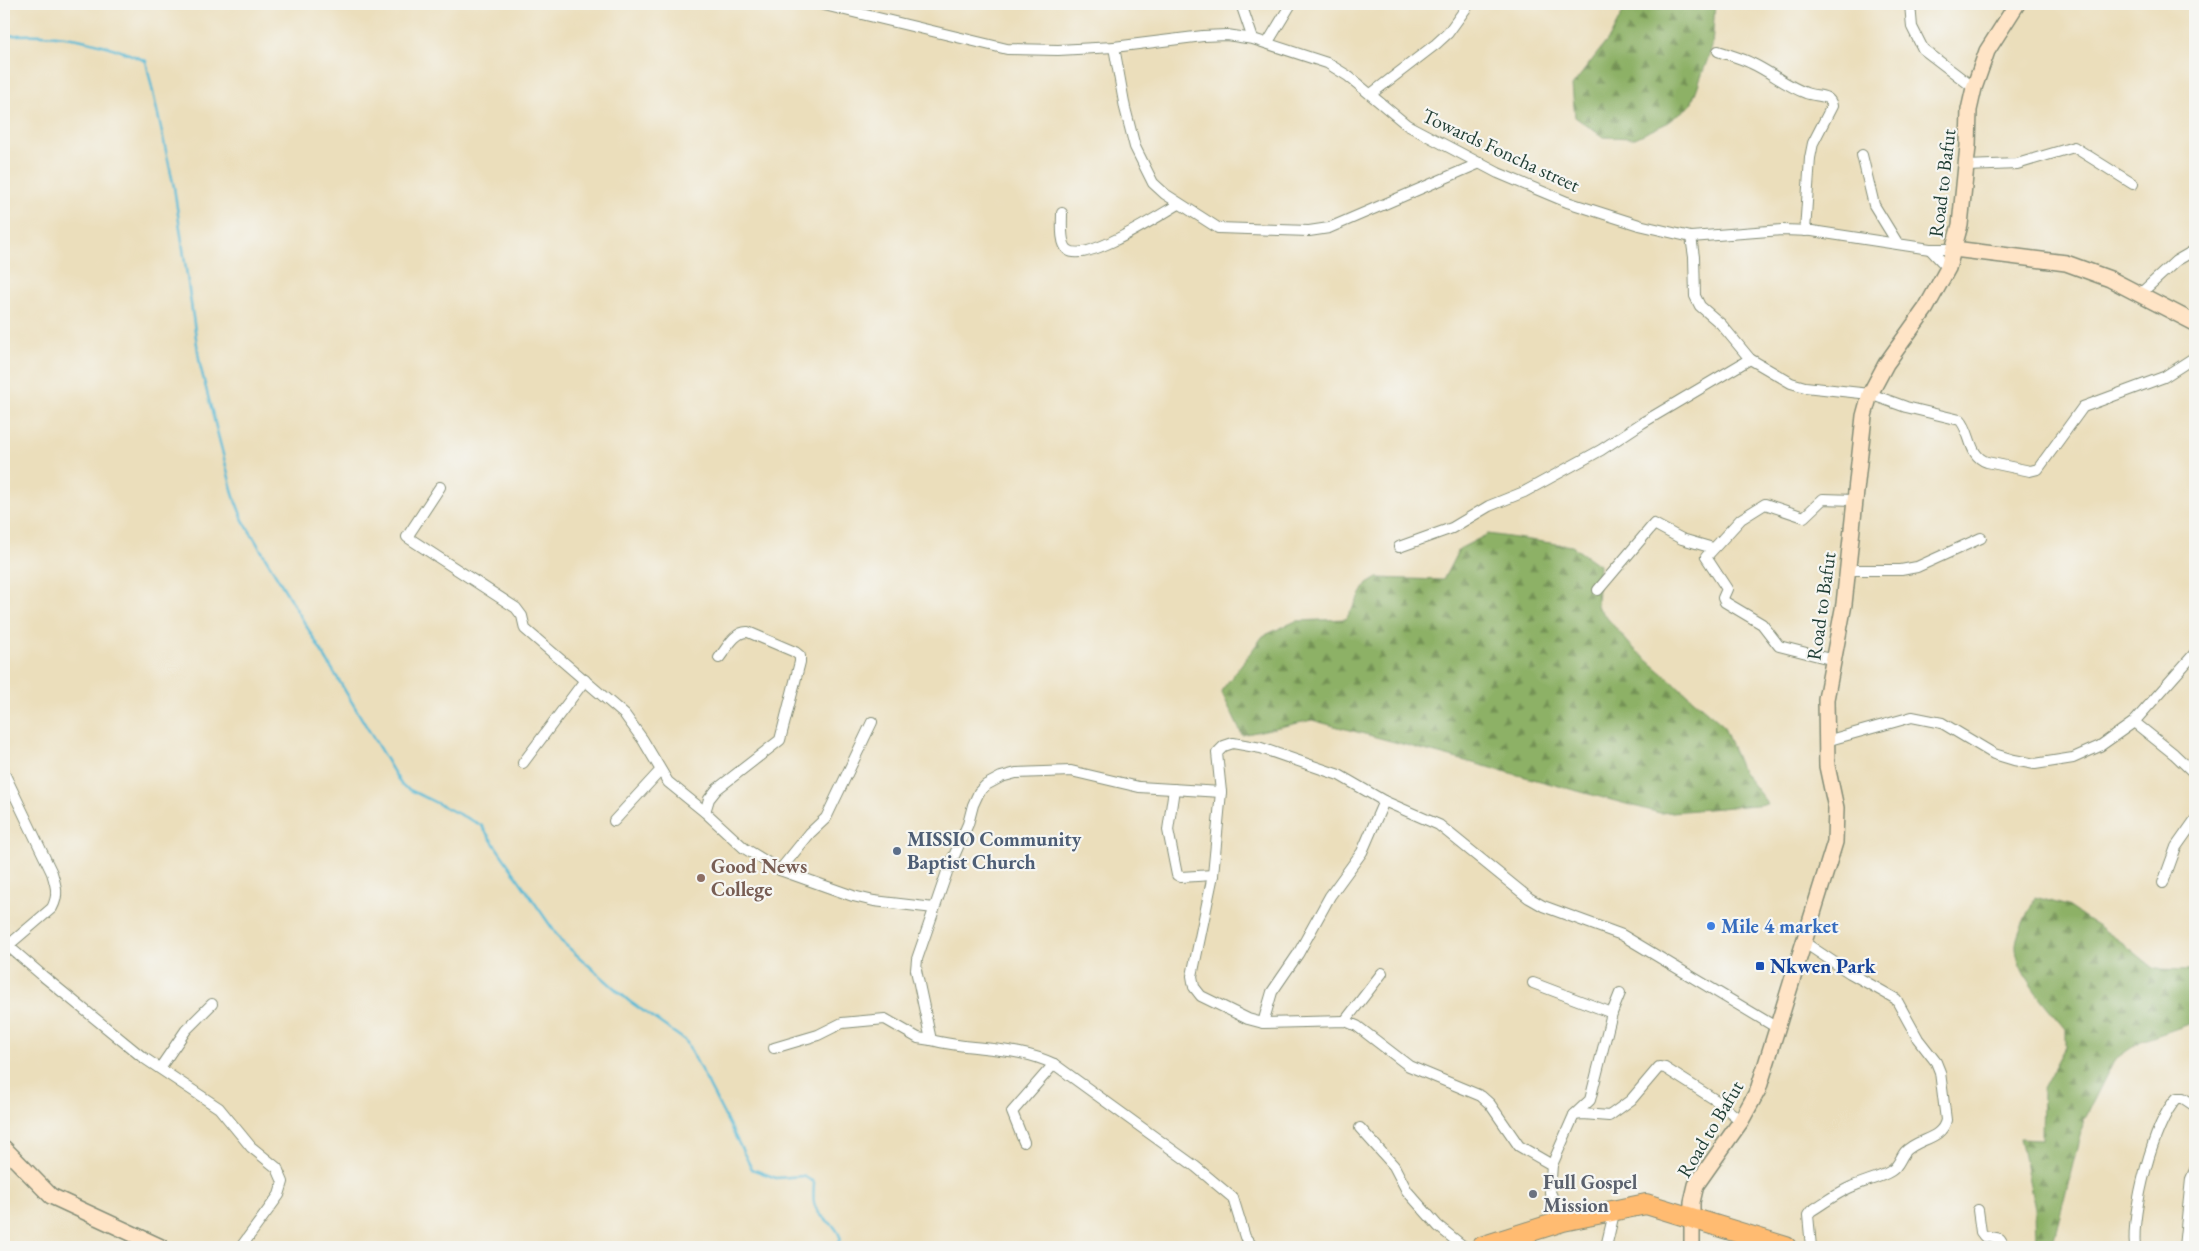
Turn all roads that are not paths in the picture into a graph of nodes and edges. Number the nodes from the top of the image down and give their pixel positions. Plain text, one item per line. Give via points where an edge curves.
1 (820, 4) edge
2 (1240, 4) edge
3 (1291, 4) edge
4 (1469, 4) edge
5 (1910, 4) edge
6 (2017, 4) edge
7 (1253, 38) junction
8 (1268, 42) junction
9 (1114, 47) junction
10 (1718, 51) dead end
11 (1974, 88) junction
12 (1371, 94) junction
13 (1862, 155) dead end
14 (1480, 163) junction
15 (1967, 166) junction
16 (2133, 184) dead end
17 (1179, 204) junction
18 (1062, 213) dead end
19 (1805, 231) junction
20 (1691, 237) junction
21 (1898, 244) junction
22 (1930, 249) junction
23 (1954, 249) junction
24 (2195, 250) edge
25 (1948, 268) junction
26 (2140, 294) junction
27 (2195, 323) edge
28 (2195, 357) edge
29 (1750, 359) junction
30 (1870, 394) junction
31 (440, 487) dead end
32 (1854, 500) junction
33 (1982, 538) dead end
34 (1399, 547) dead end
35 (1713, 548) junction
36 (1847, 570) junction
37 (1598, 590) dead end
38 (2195, 653) edge
39 (719, 658) dead end
40 (1834, 660) junction
41 (585, 680) junction
42 (872, 722) dead end
43 (2134, 722) junction
44 (1826, 741) junction
45 (523, 763) dead end
46 (660, 770) junction
47 (4, 773) edge
48 (2195, 774) edge
49 (1174, 789) junction
50 (1221, 792) junction
51 (1384, 801) junction
52 (705, 812) junction
53 (2195, 820) edge
54 (614, 822) dead end
55 (780, 870) junction
56 (1212, 875) junction
57 (2163, 883) dead end
58 (934, 908) junction
59 (1805, 943) junction
60 (6, 947) edge
61 (1382, 973) dead end
62 (1533, 983) dead end
63 (1620, 993) dead end
64 (212, 1004) dead end
65 (1612, 1014) junction
66 (1345, 1021) junction
67 (1263, 1023) junction
68 (1779, 1029) junction
69 (931, 1040) junction
70 (774, 1048) dead end
71 (1054, 1064) junction
72 (160, 1068) junction
73 (2195, 1106) edge
74 (1574, 1115) junction
75 (1741, 1121) junction
76 (1360, 1128) dead end
77 (1024, 1142) dead end
78 (4, 1148) edge
79 (1552, 1165) junction
80 (2195, 1170) edge
81 (1615, 1209) junction
82 (1978, 1210) dead end
83 (1692, 1218) junction
84 (1563, 1222) junction
85 (161, 1247) edge
86 (241, 1247) edge
87 (1254, 1247) edge
88 (1464, 1247) edge
89 (1485, 1247) edge
90 (1606, 1247) edge
91 (1692, 1247) edge
92 (1786, 1247) edge
93 (1811, 1247) edge
94 (2005, 1247) edge
95 (2135, 1247) edge
96 (2184, 1247) edge

1 - 9 street, Towards Foncha street via 1007,49
2 - 7 street
3 - 8 street
4 - 12 street via 1448,33
5 - 11 street via 1912,27 1924,49
6 - 11 street, Road to Bafut via 1988,51
7 - 8 street, Towards Foncha street
7 - 9 street, Towards Foncha street via 1227,35 1193,37
8 - 12 street, Towards Foncha street via 1327,63
9 - 17 street via 1135,147 1153,183
10 - 19 street via 1752,63 1776,80 1831,101 1832,106 1813,143
11 - 15 street, Road to Bafut via 1969,110
12 - 14 street, Towards Foncha street via 1407,125
13 - 21 street via 1874,205
14 - 17 street via 1329,228 1309,231 1218,228
14 - 20 street, Towards Foncha street via 1566,202
15 - 16 street via 2017,164 2074,147
15 - 23 street, Road to Bafut
17 - 18 street via 1122,238 1076,254 1064,246
19 - 20 street, Towards Foncha street
19 - 21 street, Towards Foncha street
20 - 29 street via 1695,296 1700,306 1721,324
21 - 22 street, Towards Foncha street
22 - 23 street, Towards Foncha street
22 - 25 street
23 - 25 street, Road to Bafut
23 - 26 street via 2066,262
24 - 26 street via 2176,261
25 - 30 street, Road to Bafut
26 - 27 street
28 - 30 street via 2164,377 2083,407 2042,464 2030,470 1980,460 1960,420
29 - 30 street via 1804,387
29 - 34 street via 1601,450 1524,492 1489,506 1452,528
30 - 32 street, Road to Bafut via 1861,435
31 - 41 street via 407,536 516,608 526,629
32 - 35 street via 1823,498 1804,517 1766,504 1741,519
32 - 36 street, Road to Bafut
33 - 36 street via 1917,567
35 - 37 street via 1682,539 1654,524
35 - 40 street via 1706,557 1727,589 1723,598 1725,602 1762,624 1779,646
36 - 40 street, Road to Bafut
38 - 43 street
39 - 52 street via 737,635 748,632 795,652 800,656 800,662 780,740 717,789
40 - 44 street, Road to Bafut via 1826,699
41 - 45 street
41 - 46 street via 631,723
42 - 55 street via 826,818 810,832
43 - 44 street via 2100,746 2073,758 2035,764 1994,754 1942,723 1926,719 1912,718
43 - 48 street
44 - 59 street, Road to Bafut via 1828,778 1835,803 1835,842
46 - 52 street via 676,790
46 - 54 street
47 - 60 street via 57,890 57,900 52,908
49 - 50 street
49 - 56 street via 1168,830 1177,875
49 - 58 street via 1139,787 1071,771 1041,770 1001,777 978,792
50 - 51 street via 1217,753 1233,743 1261,748 1339,775
50 - 56 street
51 - 67 street via 1362,852 1330,896 1298,954 1272,992
51 - 68 street via 1439,825 1529,898 1622,935
52 - 55 street via 744,848
53 - 57 street via 2176,847
55 - 58 street via 860,897
56 - 67 street via 1192,976 1194,987 1201,996 1215,1004
58 - 69 street via 916,970
59 - 68 street, Road to Bafut
59 - 93 street via 1896,999 1918,1039 1936,1062 1946,1120 1945,1127 1914,1145 1891,1171 1850,1187 1811,1211 1808,1216
60 - 72 street
61 - 66 street
62 - 65 street
63 - 65 street
64 - 72 street via 186,1030
65 - 74 street via 1590,1100
66 - 67 street
66 - 79 street via 1357,1026 1408,1066 1481,1096 1519,1146
68 - 75 street, Road to Bafut via 1758,1090
69 - 70 street via 918,1038 885,1019 842,1023 818,1035
69 - 71 street via 1030,1054
71 - 77 street via 1012,1112
71 - 87 street via 1234,1198 1245,1237
72 - 86 street via 219,1108 251,1148 277,1168 283,1182 279,1195
73 - 95 street via 2176,1098 2161,1122 2136,1209
74 - 75 street via 1608,1116 1631,1100 1659,1067 1717,1101
74 - 79 street
75 - 83 street, Road to Bafut via 1696,1185
76 - 88 street via 1394,1166 1410,1195 1438,1226
78 - 85 street via 51,1196
79 - 84 street via 1550,1192
80 - 96 street via 2191,1180
81 - 83 highway via 1646,1204
81 - 84 highway
81 - 90 street
82 - 94 street via 1981,1232 1984,1236 2000,1239
83 - 91 street, Road to Bafut
83 - 92 highway
84 - 89 highway

